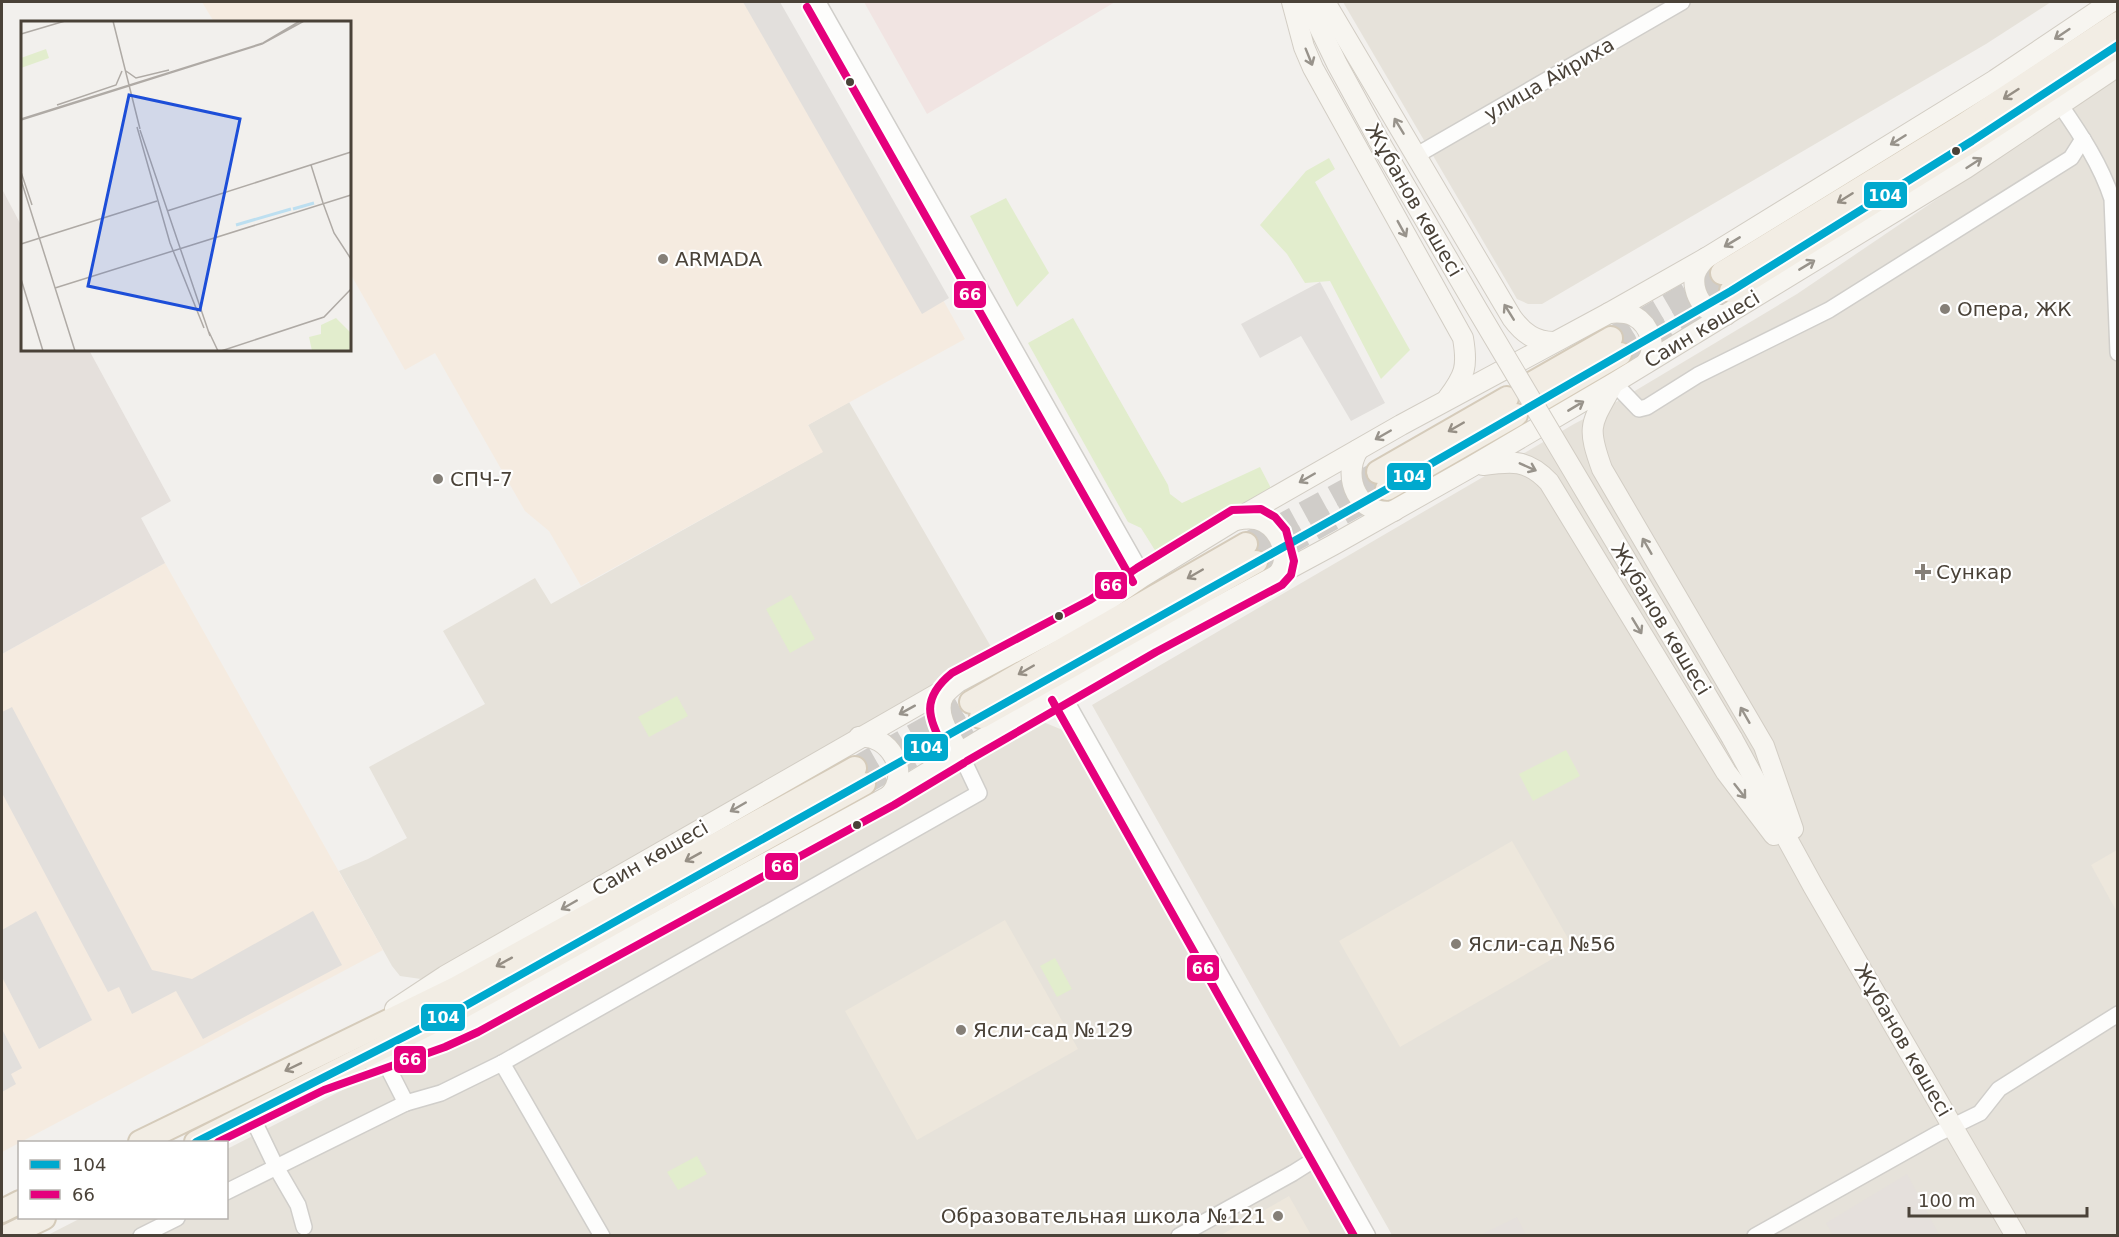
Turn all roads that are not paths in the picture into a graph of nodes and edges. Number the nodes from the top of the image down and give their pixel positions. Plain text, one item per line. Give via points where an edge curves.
1 (816, 2) edge
2 (1292, 2) edge
3 (1307, 2) edge
4 (1325, 2) edge
5 (1682, 2) edge
6 (2111, 2) edge
7 (2118, 23) edge
8 (2118, 45) edge
9 (2118, 66) edge
10 (2061, 106) junction
11 (2083, 139) junction
12 (1417, 155) junction
13 (1720, 274) junction
14 (1610, 313) junction
15 (1726, 315) junction
16 (1554, 342) junction
17 (1616, 346) tunnel mouth
18 (2118, 352) edge
19 (1646, 363) junction
20 (1614, 383) junction
21 (1538, 390) dead end
22 (1446, 400) junction
23 (1511, 406) dead end
24 (1358, 450) junction
25 (1471, 467) junction
26 (1383, 481) tunnel mouth
27 (1394, 511) junction
28 (1235, 520) junction
29 (1251, 553) tunnel mouth
30 (1276, 576) junction
31 (1142, 577) junction
32 (958, 682) junction
33 (1061, 695) junction
34 (976, 709) tunnel mouth
35 (859, 737) junction
36 (960, 753) junction
37 (889, 796) junction
38 (1813, 886) junction
39 (2118, 1014) edge
40 (346, 1042) junction
41 (383, 1058) junction
42 (501, 1063) junction
43 (320, 1080) junction
44 (406, 1102) junction
45 (251, 1115) junction
46 (1953, 1127) junction
47 (144, 1141) edge
48 (200, 1141) edge
49 (1320, 1156) junction
50 (276, 1167) junction
51 (228, 1191) edge
52 (18, 1202) edge
53 (18, 1202) edge
54 (2, 1206) edge
55 (2, 1211) edge
56 (42, 1219) edge
57 (52, 1219) edge
58 (175, 1219) edge
59 (304, 1227) dead end
60 (7, 1236) edge
61 (27, 1236) edge
62 (141, 1236) edge
63 (602, 1236) edge
64 (1179, 1236) edge
65 (1366, 1236) edge
66 (1755, 1236) edge
67 (2016, 1236) edge

1 - 31 street
2 -> 22 main road via 1313,68 1463,338 1465,370
3 - 38 main road, Жұбанов көшесі, bridge via 1379,141 1732,738
12 -> 4 main road
5 - 12 street, улица Айриха
6 -> 13 main road, Саин көшесі
7 -> 13 main road, Саин көшесі via 1962,126
8 - 13 main road, Саин көшесі via 1972,141
9 - 10 main road, Саин көшесі
10 - 11 street
15 -> 10 main road, Саин көшесі
11 - 18 street via 2112,199
11 - 20 street via 2071,158 1829,310 1698,375 1647,407 1639,409
16 -> 12 main road via 1533,338 1516,323
13 - 14 main road, Саин көшесі
13 - 15 main road via 1696,271 1694,280 1702,304 1712,314
14 - 16 main road, Саин көшесі
14 - 19 main road via 1635,316 1646,328 1653,348
15 - 19 main road, Саин көшесі
16 - 22 main road, Саин көшесі
17 - 21 main road
19 - 20 main road, Саин көшесі
25 -> 20 main road, Саин көшесі
38 -> 20 main road via 1764,746 1602,469 1591,430
22 -> 24 main road, Саин көшесі
23 - 26 main road
24 - 27 main road via 1352,472 1356,492 1373,510
24 -> 28 main road, Саин көшесі
25 - 27 main road, Саин көшесі
25 -> 38 main road via 1510,461 1526,464 1549,482 1726,772
27 - 30 main road, Саин көшесі
28 - 30 main road via 1257,519 1277,536 1284,560
28 - 31 main road, Саин көшесі
29 - 34 main road
30 - 33 main road, Саин көшесі
31 - 32 main road, Саин көшесі via 1095,609
32 -> 35 main road, Саин көшесі
32 - 36 main road via 945,694 941,709
33 - 36 main road, Саин көшесі
33 - 49 street
35 - 37 main road via 879,740 895,758 897,782
35 -> 40 main road, Саин көшесі via 445,976
36 - 37 main road
36 - 42 street via 979,793
37 - 41 main road via 472,1023
38 - 46 main road, Жұбанов көшесі
39 - 46 street via 1999,1089 1980,1113
43 -> 40 main road, Саин көшесі via 463,1007 860,776
40 -> 47 main road, Саин көшесі
41 - 43 main road
41 - 44 street
42 - 44 street via 441,1093
42 - 63 street
43 - 45 main road, Саин көшесі
44 - 50 street
45 - 48 main road, Саин көшесі
45 - 50 street
46 - 66 street
46 - 67 main road, Жұбанов көшесі
49 - 64 street
49 - 65 street
50 - 51 street
50 - 59 street via 298,1205
52 - 54 main road
53 - 55 main road
56 - 60 main road
57 - 61 main road
58 - 62 street

